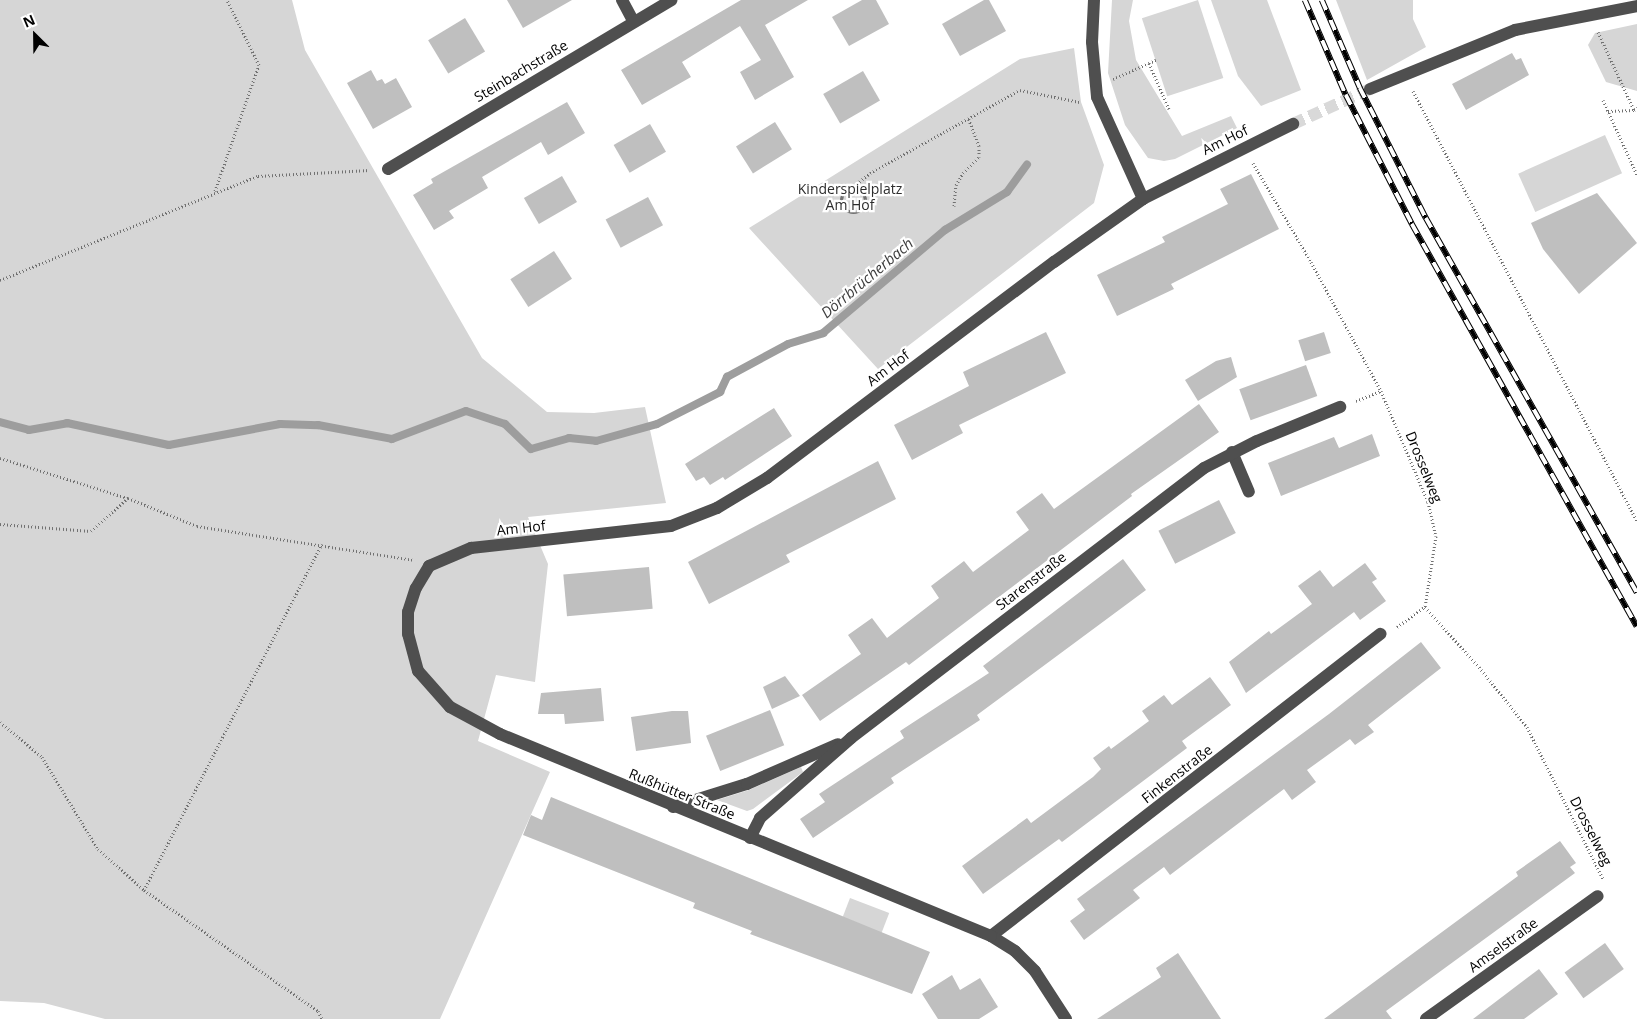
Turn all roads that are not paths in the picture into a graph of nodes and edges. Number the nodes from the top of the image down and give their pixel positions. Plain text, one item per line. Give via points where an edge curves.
1 (622, 0) edge
2 (671, 0) edge
3 (1094, 0) edge
4 (1637, 6) edge
5 (633, 21) junction
6 (1370, 89) tunnel mouth
7 (1293, 124) tunnel mouth
8 (388, 169) road end
9 (1143, 199) junction
10 (1340, 407) road end
11 (1232, 452) junction
12 (1249, 492) dead end
13 (429, 566) joint
14 (1381, 634) dead end
15 (851, 738) junction
16 (673, 807) junction
17 (750, 838) junction
18 (1598, 896) road end
19 (991, 936) junction
20 (1066, 1019) edge
21 (1426, 1019) edge

1 - 5 street
2 - 5 street, Steinbachstraße
3 - 9 street via 1092,42 1097,97
4 - 6 street via 1515,30
5 - 8 street, Steinbachstraße
7 - 9 street, Am Hof
9 - 13 street, Am Hof via 767,478 717,508 670,526 471,548
10 - 11 street, Starenstraße
11 - 12 street
11 - 15 street, Starenstraße via 1204,468
13 - 16 street, Rußhütter Straße via 416,588 408,612 408,634 418,671 450,707 500,734
14 - 19 street, Finkenstraße
15 - 16 street, Starenstraße via 747,784
15 - 17 street, Starenstraße via 760,818
16 - 17 street, Rußhütter Straße
17 - 19 street, Rußhütter Straße
18 - 21 street, Amselstraße
19 - 20 street, Rußhütter Straße via 1015,951 1035,970

